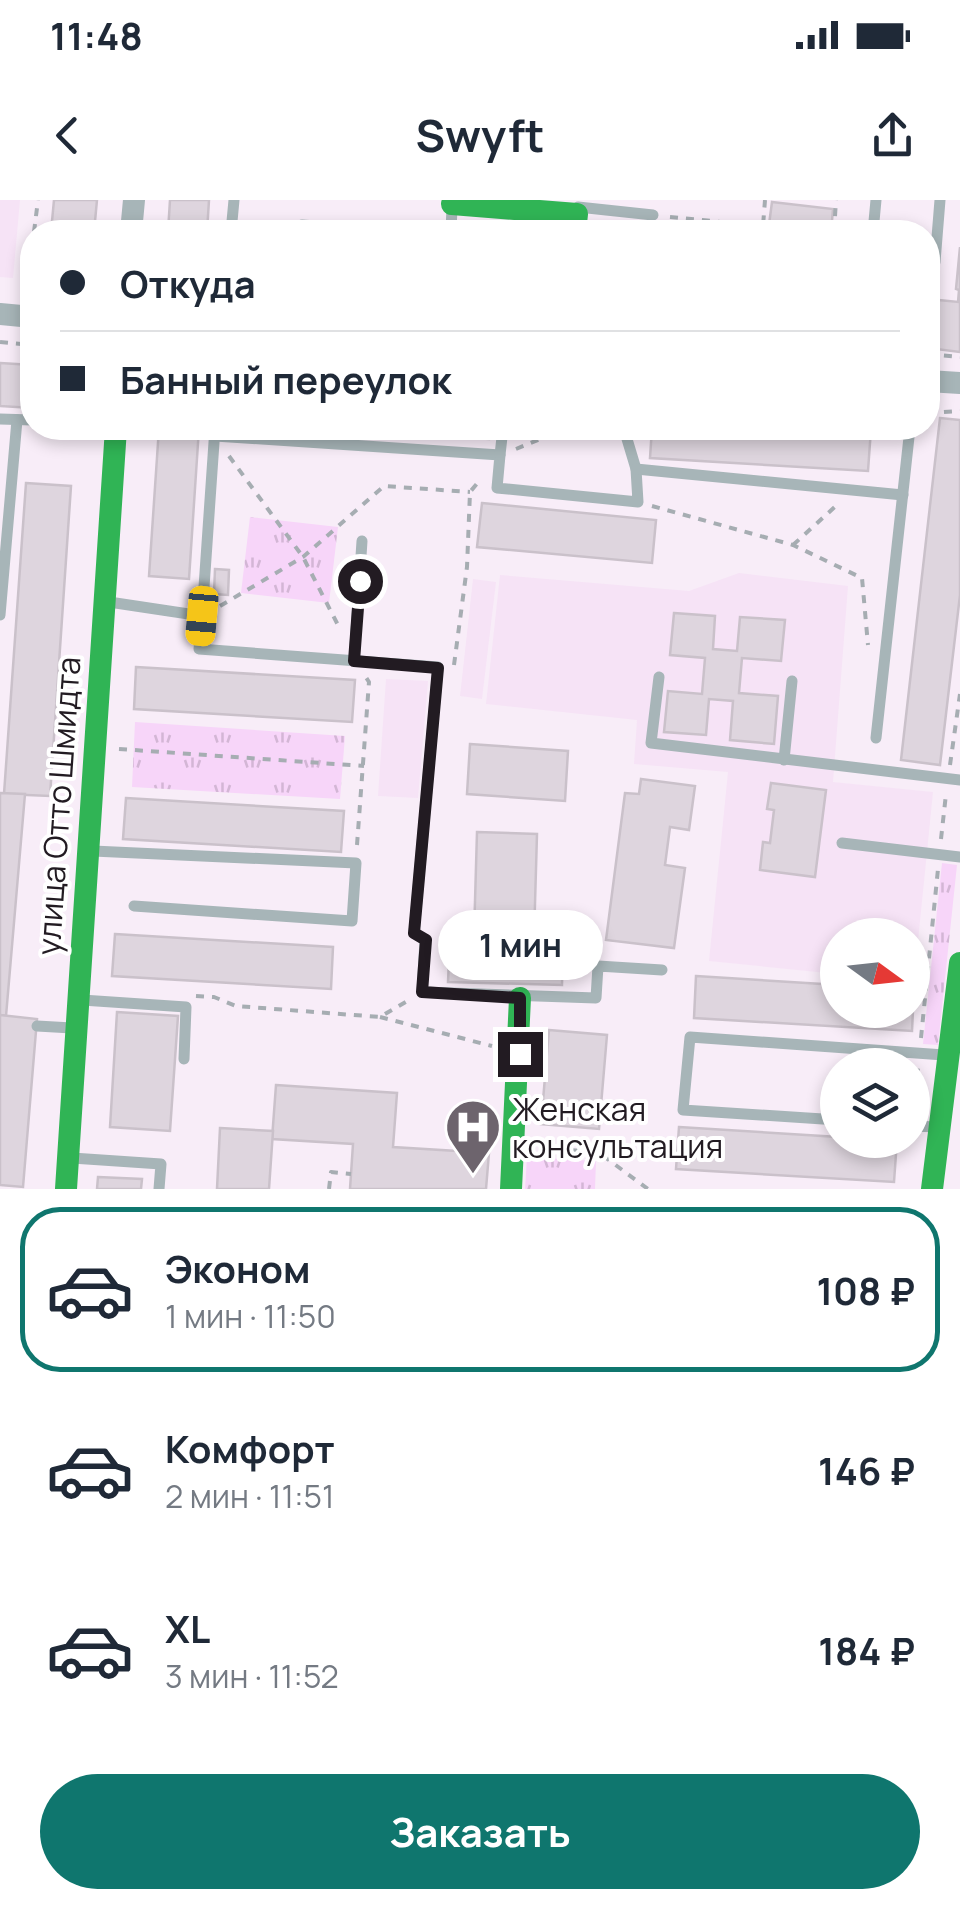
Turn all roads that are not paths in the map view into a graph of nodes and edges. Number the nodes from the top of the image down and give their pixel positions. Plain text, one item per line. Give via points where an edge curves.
1 (452, 202) edge
2 (577, 213) edge
3 (653, 215) road end
4 (0, 419) edge
5 (17, 420) joint
6 (115, 440) edge
7 (214, 440) edge
8 (314, 440) edge
9 (502, 440) edge
10 (627, 440) edge
11 (909, 440) edge
12 (500, 455) junction
13 (636, 470) junction
14 (904, 496) junction
15 (362, 541) dead end
16 (104, 601) junction
17 (0, 616) edge
18 (202, 616) junction
19 (354, 661) junction
20 (658, 677) dead end
21 (792, 681) dead end
22 (876, 738) dead end
23 (784, 760) junction
24 (954, 779) edge
25 (842, 843) dead end
26 (88, 851) junction
27 (960, 857) edge
28 (134, 906) dead end
29 (960, 963) edge
30 (662, 970) dead end
31 (520, 998) junction
32 (79, 1000) junction
33 (37, 1026) dead end
34 (77, 1028) junction
35 (862, 1048) edge
36 (930, 1053) edge
37 (948, 1055) junction
38 (184, 1059) dead end
39 (953, 1080) edge
40 (820, 1119) edge
41 (930, 1127) edge
42 (940, 1127) junction
43 (68, 1158) junction
44 (66, 1189) edge
45 (159, 1189) edge
46 (511, 1189) edge
47 (932, 1189) edge

1 - 2 street
2 - 3 lane
4 - 5 lane
5 - 17 lane
6 - 16 street, улица Отто Шмидта
7 - 18 lane
8 - 12 lane
9 - 12 lane
10 - 13 lane
11 - 14 lane
12 - 13 lane via 497,488 638,502
13 - 14 lane
14 - 22 lane
15 - 19 lane
16 - 18 lane
16 - 26 street, улица Отто Шмидта
18 - 19 lane via 199,649
19 - 31 lane via 438,668 414,933 426,940 422,992
20 - 23 lane via 651,744
21 - 23 lane
23 - 24 lane
25 - 27 lane
26 - 28 lane via 356,863 352,922
26 - 32 street, улица Отто Шмидта
29 - 37 street
30 - 31 lane via 598,966 596,998
31 - 46 street
32 - 34 street, улица Отто Шмидта
32 - 38 lane via 186,1007
33 - 34 lane
34 - 43 street, улица Отто Шмидта
35 - 40 lane via 690,1036 684,1110
36 - 37 lane
37 - 39 street
39 - 42 street
41 - 42 lane
42 - 47 street
43 - 44 street, улица Отто Шмидта
43 - 45 lane via 160,1164

